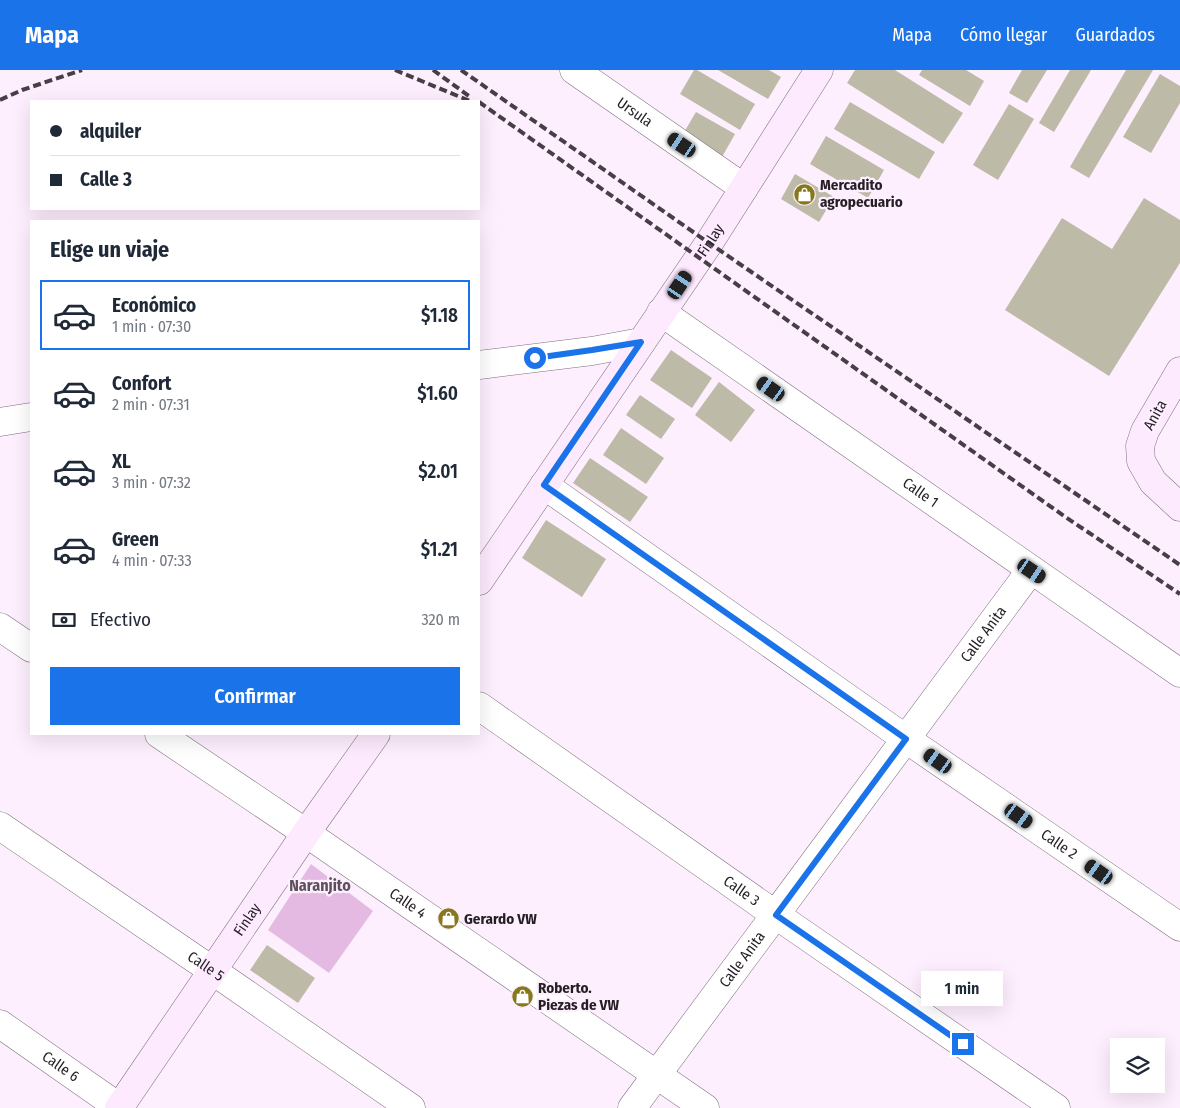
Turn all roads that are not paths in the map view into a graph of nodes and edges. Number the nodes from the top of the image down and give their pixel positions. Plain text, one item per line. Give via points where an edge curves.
1 (574, 70) edge
2 (819, 70) edge
3 (744, 188) junction
4 (661, 312) junction
5 (641, 342) junction
6 (480, 365) edge
7 (1180, 371) edge
8 (30, 417) edge
9 (0, 422) edge
10 (544, 485) junction
11 (1180, 507) edge
12 (1031, 570) junction
13 (480, 579) edge
14 (0, 627) edge
15 (30, 647) edge
16 (1180, 673) edge
17 (480, 707) edge
18 (160, 735) edge
19 (375, 735) edge
20 (906, 739) junction
21 (0, 826) edge
22 (306, 833) junction
23 (776, 915) junction
24 (1180, 927) edge
25 (213, 971) junction
26 (0, 1024) edge
27 (657, 1075) junction
28 (120, 1108) edge
29 (411, 1108) edge
30 (632, 1108) edge
31 (705, 1108) edge
32 (1056, 1108) edge

1 - 3 street, Ursula
2 - 3 street, Finlay
3 - 4 street, Finlay
4 - 5 street, Finlay
4 - 12 street, Calle 1
5 - 6 street
5 - 10 street, Finlay
7 - 11 street, Anita via 1144,431 1140,446 1141,461 1153,482
8 - 9 street
10 - 13 street, Finlay
10 - 20 street, Calle 2
12 - 16 street, Calle 1
12 - 20 street, Calle Anita
14 - 15 street
17 - 23 street, Calle 3
18 - 22 street, Calle 4
19 - 22 street, Finlay
20 - 23 street, Calle Anita
20 - 24 street, Calle 2
21 - 25 street, Calle 5
22 - 25 street, Finlay
22 - 27 street, Calle 4
23 - 27 street, Calle Anita
23 - 32 street, Calle 3
25 - 28 street, Finlay
25 - 29 street, Calle 5
26 - 28 street, Calle 6
27 - 30 street, Calle Anita
27 - 31 street, Calle 4

